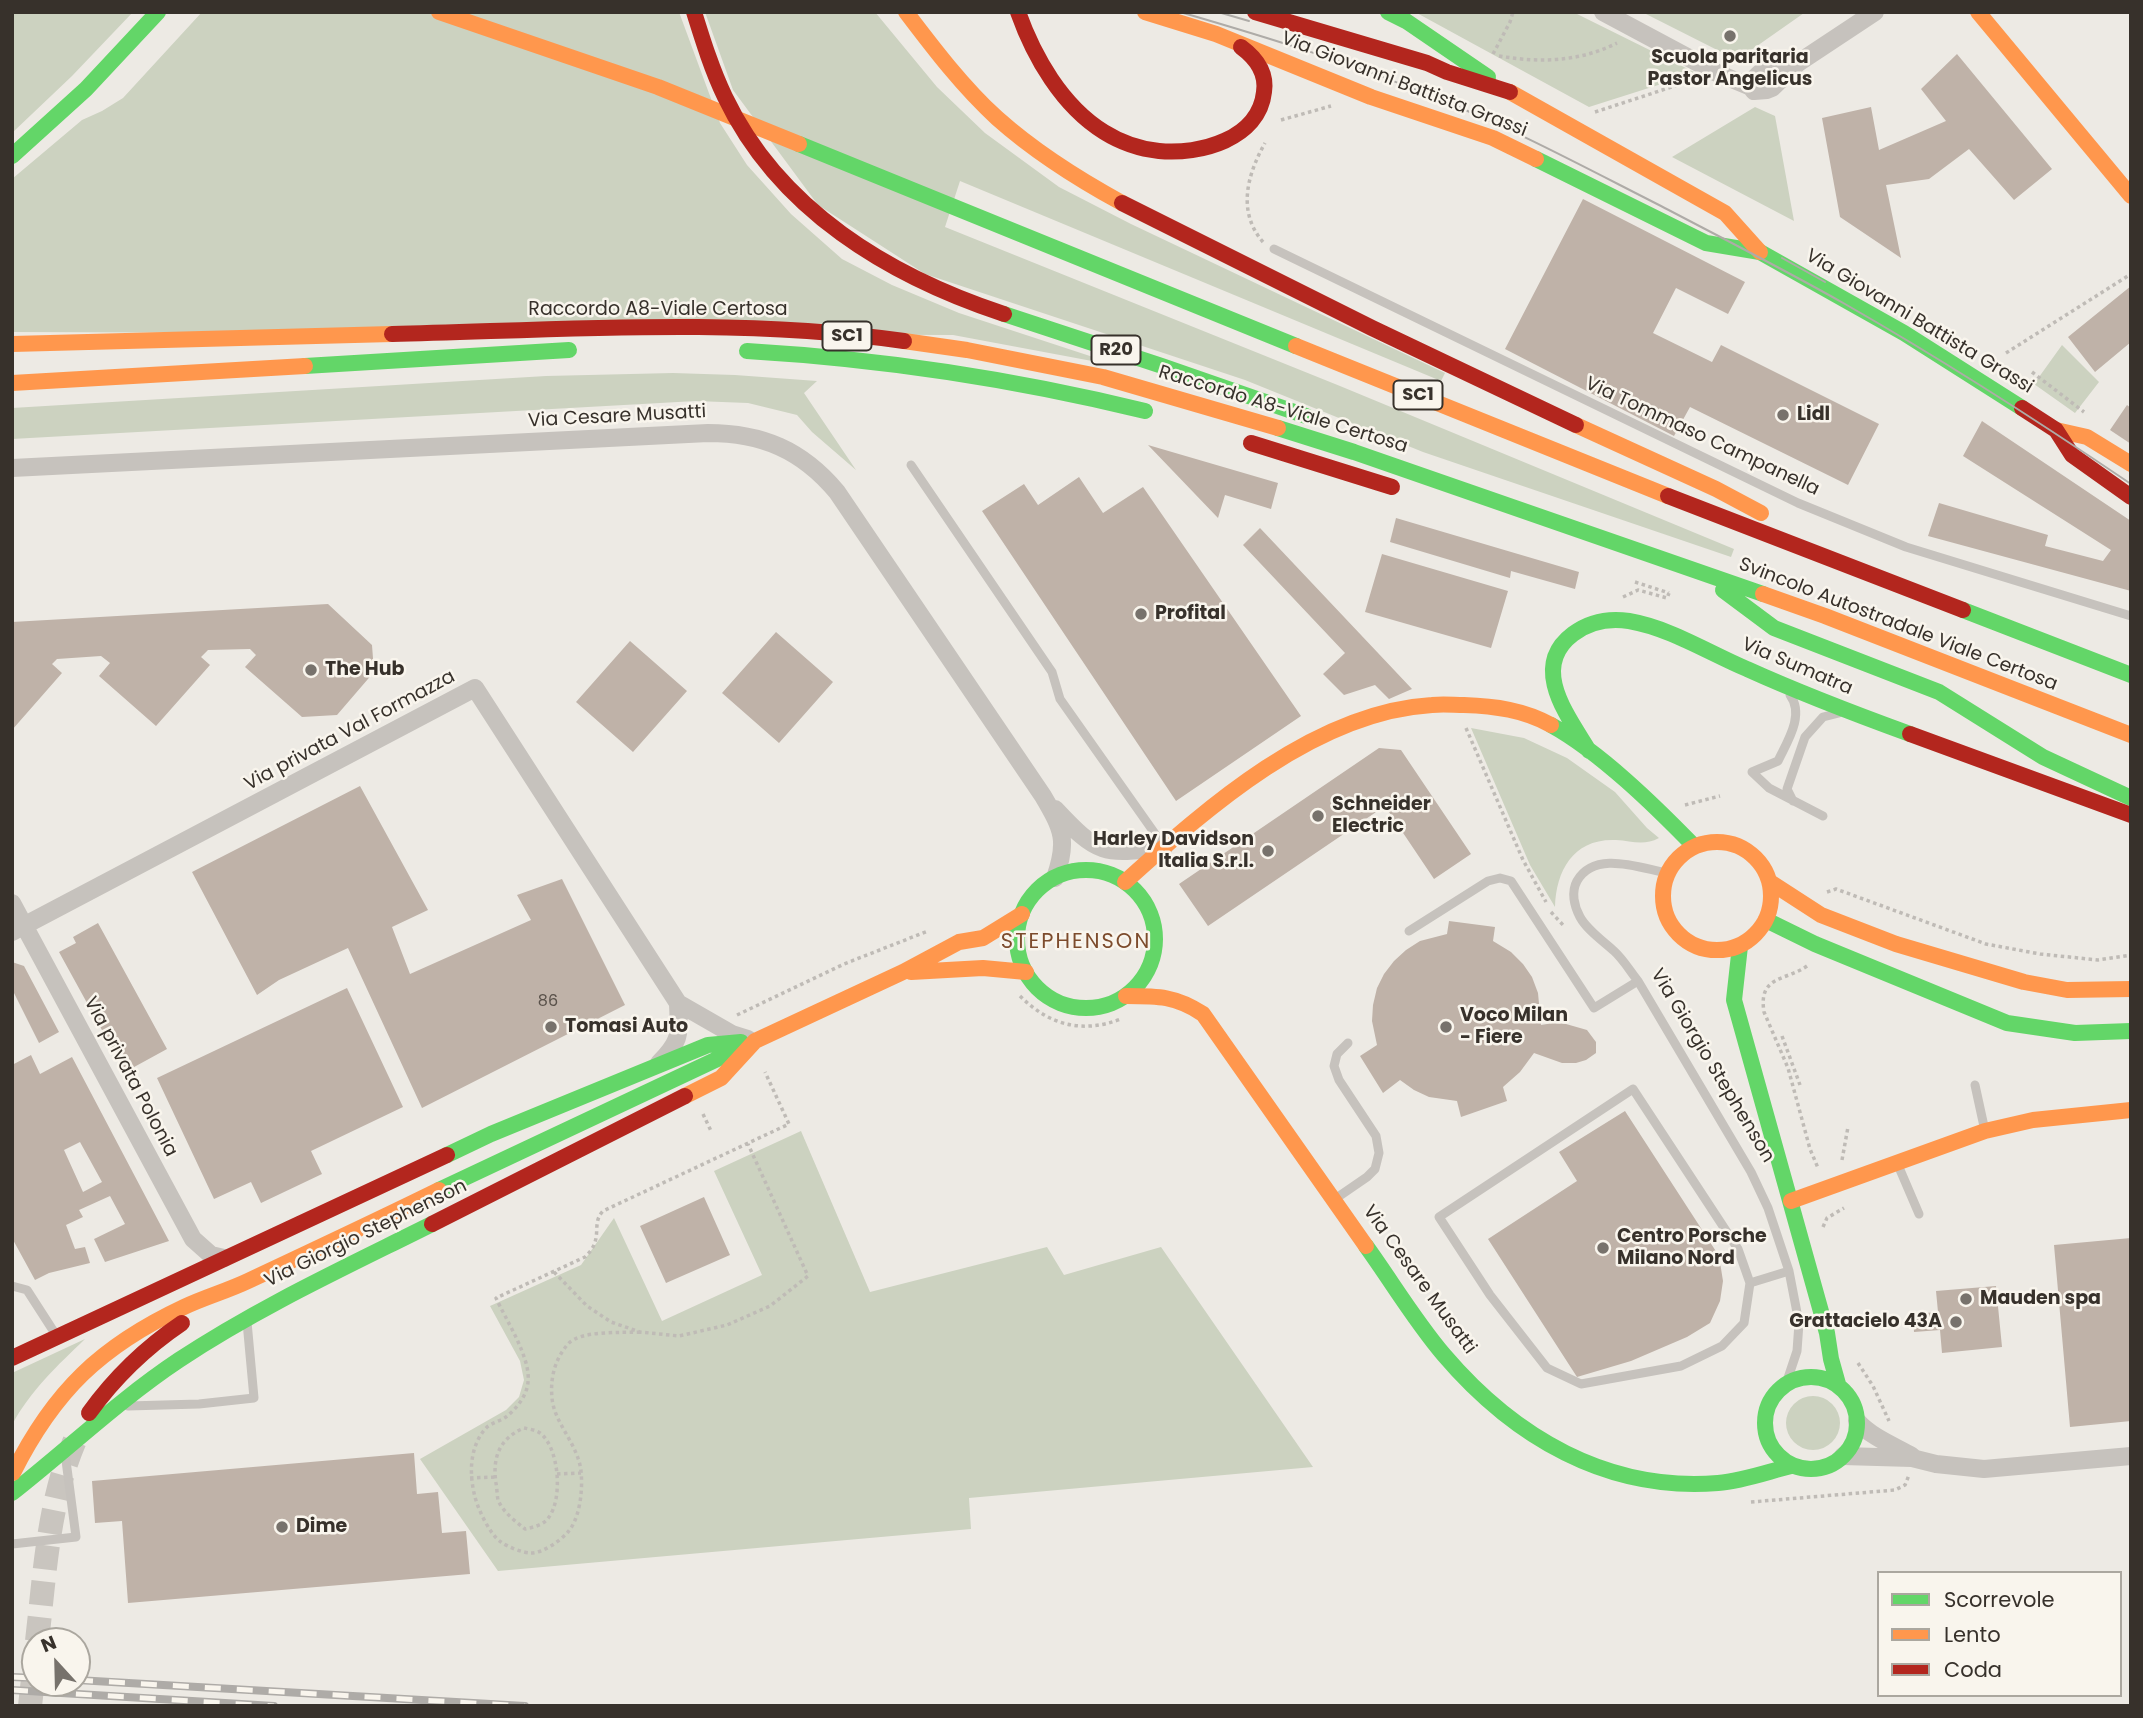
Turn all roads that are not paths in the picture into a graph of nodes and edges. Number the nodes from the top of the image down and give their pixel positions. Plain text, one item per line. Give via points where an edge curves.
1 (158, 12) edge
2 (439, 12) edge
3 (695, 12) edge
4 (906, 12) edge
5 (1018, 12) edge
6 (1145, 12) edge
7 (1255, 12) edge
8 (1388, 12) edge
9 (1603, 12) edge
10 (1875, 12) edge
11 (1978, 12) edge
12 (1235, 43) junction
13 (1512, 93) junction
14 (12, 156) edge
15 (2131, 196) edge
16 (1274, 249) road end
17 (1760, 252) junction
18 (12, 344) edge
19 (586, 350) dead end
20 (726, 350) dead end
21 (12, 383) edge
22 (1154, 413) dead end
23 (1326, 424) dead end
24 (2056, 430) junction
25 (1230, 436) dead end
26 (1401, 451) dead end
27 (2131, 464) edge
28 (911, 465) dead end
29 (12, 468) edge
30 (1412, 493) dead end
31 (2131, 498) edge
32 (1515, 525) dead end
33 (1650, 556) junction
34 (1699, 573) junction
35 (1886, 579) junction
36 (2131, 616) edge
37 (2131, 675) edge
38 (1783, 685) junction
39 (1868, 719) junction
40 (2131, 735) edge
41 (1589, 751) junction
42 (1043, 796) junction
43 (2131, 798) edge
44 (1794, 803) junction
45 (2131, 815) edge
46 (1823, 816) dead end
47 (1694, 846) junction
48 (1164, 847) junction
49 (1667, 873) junction
50 (1055, 878) junction
51 (1125, 882) junction
52 (1770, 882) junction
53 (12, 903) edge
54 (1022, 915) junction
55 (1766, 920) junction
56 (18, 929) edge
57 (1409, 931) dead end
58 (1740, 946) junction
59 (903, 972) junction
60 (1026, 972) junction
61 (1638, 981) junction
62 (2131, 989) edge
63 (1126, 996) junction
64 (678, 1003) junction
65 (2131, 1031) edge
66 (755, 1041) junction
67 (1348, 1043) dead end
68 (655, 1067) junction
69 (1975, 1085) dead end
70 (2131, 1110) edge
71 (1985, 1131) junction
72 (1898, 1164) junction
73 (1334, 1200) junction
74 (1791, 1201) junction
75 (1919, 1214) dead end
76 (224, 1258) junction
77 (1789, 1271) junction
78 (1750, 1283) junction
79 (12, 1286) edge
80 (235, 1287) junction
81 (246, 1318) junction
82 (57, 1337) junction
83 (12, 1358) edge
84 (1786, 1384) junction
85 (1838, 1384) junction
86 (116, 1406) junction
87 (89, 1413) dead end
88 (1857, 1421) junction
89 (65, 1451) junction
90 (1843, 1456) junction
91 (2131, 1456) edge
92 (1918, 1459) junction
93 (1791, 1466) junction
94 (13, 1473) edge
95 (12, 1493) edge
96 (12, 1544) edge

1 - 14 main road via 86,89
2 - 35 main road, SC1 via 658,87 1586,464
3 - 23 main road, R20 via 717,83 754,146 788,190 859,248 959,298
4 - 35 main road via 980,102 1012,131 1101,192 1307,297 1716,489
5 - 12 main road via 1041,62 1072,106 1104,132 1162,151 1228,139 1260,112 1265,78 1256,59
6 - 12 main road, Via Giovanni Battista Grassi
7 - 13 main road, Via Giovanni Battista Grassi
8 - 13 main road
9 - 10 street via 1751,87 1759,72 1798,63
11 - 15 main road
12 - 17 main road, Via Giovanni Battista Grassi via 1371,97 1493,138 1706,243
13 - 17 main road, Via Giovanni Battista Grassi via 1725,213
16 - 36 lane, Via Tommaso Campanella via 1798,503 1906,547
17 - 24 main road, Via Giovanni Battista Grassi via 1904,333
18 - 33 main road, Raccordo A8-Viale Certosa / SC1 via 731,328 967,350 1103,377 1178,398 1354,452
19 - 21 main road
20 - 22 main road via 925,367 1050,388
24 - 27 main road, Via Giovanni Battista Grassi via 2087,437
24 - 31 main road, Via Giovanni Battista Grassi via 2072,455
25 - 30 main road
26 - 33 main road via 1538,503
28 - 48 lane via 1052,672 1060,699
29 - 42 street, Via Cesare Musatti via 708,433 774,443 817,470 838,492
32 - 33 main road
33 - 34 main road, Svincolo Autostradale Viale Certosa
34 - 40 main road, Svincolo Autostradale Viale Certosa via 1825,616
34 - 43 main road via 1774,628 1939,692 2043,757
35 - 37 main road, Svincolo Autostradale Viale Certosa
38 - 39 main road, Via Sumatra
38 - 41 main road, Via Sumatra via 1650,626 1622,620 1597,622 1564,641 1554,669 1555,689
38 - 44 lane via 1796,703 1795,723 1778,761 1752,772
39 - 44 lane via 1842,713 1823,717 1805,737 1787,789
39 - 45 main road, Via Sumatra
41 - 47 main road
41 - 48 main road via 1533,716 1460,702 1427,704 1352,721 1317,737 1283,756
42 - 48 street, Via Cesare Musatti via 1095,846 1111,852
42 - 50 street, Via Cesare Musatti via 1063,842
44 - 46 lane
47 - 49 main road
47 - 52 main road via 1731,844 1749,852
48 - 51 main road
49 - 58 main road via 1662,891 1672,928 1702,949
49 - 61 lane, Via Giorgio Stephenson via 1619,863 1597,865 1584,872 1573,888 1580,919 1617,953
50 - 51 main road via 1082,871 1103,872
50 - 54 main road via 1035,893
51 - 63 main road via 1142,897 1156,939 1142,981
52 - 55 main road
52 - 62 main road via 1821,915 1896,944 2024,982 2067,990
53 - 56 street, Via privata Polonia
54 - 59 main road, Via Giorgio Stephenson via 983,938 958,942
54 - 60 main road via 1017,937
55 - 58 main road via 1756,935
55 - 65 main road via 2007,1023 2075,1033
56 - 64 street, Via privata Val Formazza via 475,688
56 - 76 street, Via privata Polonia via 193,1239 211,1255
57 - 61 lane via 1500,878 1511,881 1594,1008
58 - 74 main road, Via Giorgio Stephenson via 1734,1000
59 - 60 main road, Via Giorgio Stephenson via 983,967
59 - 66 main road, Via Giorgio Stephenson
60 - 63 main road via 1049,998 1074,1008 1101,1007
61 - 77 lane, Via Giorgio Stephenson via 1751,1172
63 - 73 main road, Via Cesare Musatti via 1172,997 1203,1014
64 - 66 street, Via privata Val Formazza via 732,1034
64 - 68 street via 675,1047
66 - 68 main road, Via Giorgio Stephenson via 708,1045
66 - 80 main road
66 - 81 main road, Via Giorgio Stephenson via 721,1079
67 - 73 lane via 1337,1054 1334,1066 1376,1136 1379,1153 1375,1169
68 - 76 main road, Via Giorgio Stephenson via 491,1134
69 - 71 lane
70 - 71 main road via 2033,1120
71 - 72 main road
72 - 74 main road
72 - 75 lane
73 - 93 main road, Via Cesare Musatti via 1443,1355 1493,1407 1571,1459 1648,1482 1695,1485 1744,1479
74 - 85 main road, Via Giorgio Stephenson
76 - 82 main road, Via Giorgio Stephenson
77 - 78 lane
77 - 84 lane, Via Giorgio Stephenson via 1799,1338
78 - 78 lane via 1744,1323 1722,1346 1681,1366 1581,1384 1547,1368 1490,1295 1439,1217 1633,1089 1738,1249
79 - 82 lane via 27,1290
80 - 87 main road via 146,1349 107,1387
80 - 94 main road via 180,1308 93,1362 38,1426
81 - 86 main road, Via Giorgio Stephenson
81 - 86 lane via 254,1398
82 - 83 main road, Via Giorgio Stephenson
84 - 85 main road via 1820,1377
84 - 93 main road via 1772,1398 1765,1427 1773,1449
85 - 88 main road via 1852,1402
86 - 89 main road, Via Giorgio Stephenson
88 - 90 main road via 1857,1433
88 - 92 street
89 - 95 main road, Via Giorgio Stephenson
89 - 96 lane via 76,1537
90 - 92 street
90 - 93 main road via 1816,1469
91 - 92 street via 1984,1469

